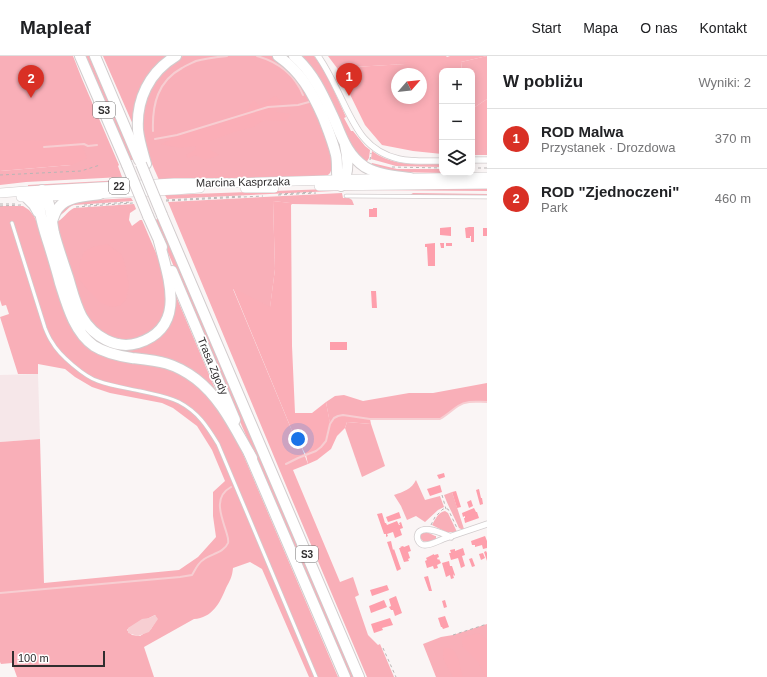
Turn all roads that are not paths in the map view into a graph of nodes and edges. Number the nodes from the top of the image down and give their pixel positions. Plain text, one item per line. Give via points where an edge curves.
1 (80, 56) edge
2 (95, 56) edge
3 (176, 56) edge
4 (278, 56) edge
5 (294, 56) edge
6 (318, 56) edge
7 (345, 145) junction
8 (475, 160) edge
9 (487, 160) edge
10 (439, 161) edge
11 (143, 164) junction
12 (487, 177) edge
13 (410, 178) junction
14 (341, 182) junction
15 (487, 184) edge
16 (0, 193) edge
17 (42, 194) junction
18 (100, 194) junction
19 (346, 196) dead end
20 (487, 197) edge
21 (0, 198) edge
22 (24, 202) junction
23 (47, 221) junction
24 (12, 223) dead end
25 (159, 241) junction
26 (252, 458) junction
27 (487, 524) edge
28 (451, 537) junction
29 (316, 677) edge
30 (345, 677) edge
31 (360, 677) edge

1 - 25 highway, Trasa Zgody / S3, bridge
2 - 11 highway, S3
3 - 11 highway via 156,72 141,99 138,131
4 - 14 highway via 288,62 298,74 316,103 334,145
5 - 7 highway via 306,67 316,82
6 - 10 street via 366,142 382,153 399,159
7 - 13 highway via 357,160 371,170
7 - 14 highway via 347,172
8 - 9 street
11 - 31 highway, Trasa Zgody / S3, bridge via 160,200 162,215
12 - 13 main road, Marcina Kasprzaka / 22
13 - 14 main road, Marcina Kasprzaka / 22
14 - 15 main road, Marcina Kasprzaka / 22
14 - 17 main road, Marcina Kasprzaka / 22 via 174,183
14 - 18 main road, Marcina Kasprzaka / 22 via 310,186
16 - 17 main road, Marcina Kasprzaka / 22
17 - 18 main road, Marcina Kasprzaka / 22
17 - 22 main road, Marcina Kasprzaka / 22
17 - 23 highway via 39,202
18 - 23 highway via 67,201
19 - 20 lane
21 - 22 main road, Marcina Kasprzaka / 22
22 - 23 highway via 34,205
23 - 25 highway via 57,242 82,318 92,330 116,344 126,345 146,340 158,331 169,314 170,284
23 - 26 highway via 71,316 83,336 94,346 119,356 160,361 187,372 216,399
24 - 29 lane via 45,328 62,354 82,372 97,381 164,396 178,402 200,417 209,430 218,444
25 - 26 highway, Trasa Zgody / S3
26 - 30 highway, Trasa Zgody / S3
27 - 28 street
28 - 28 street via 429,529 422,530 417,536 418,541 427,545

